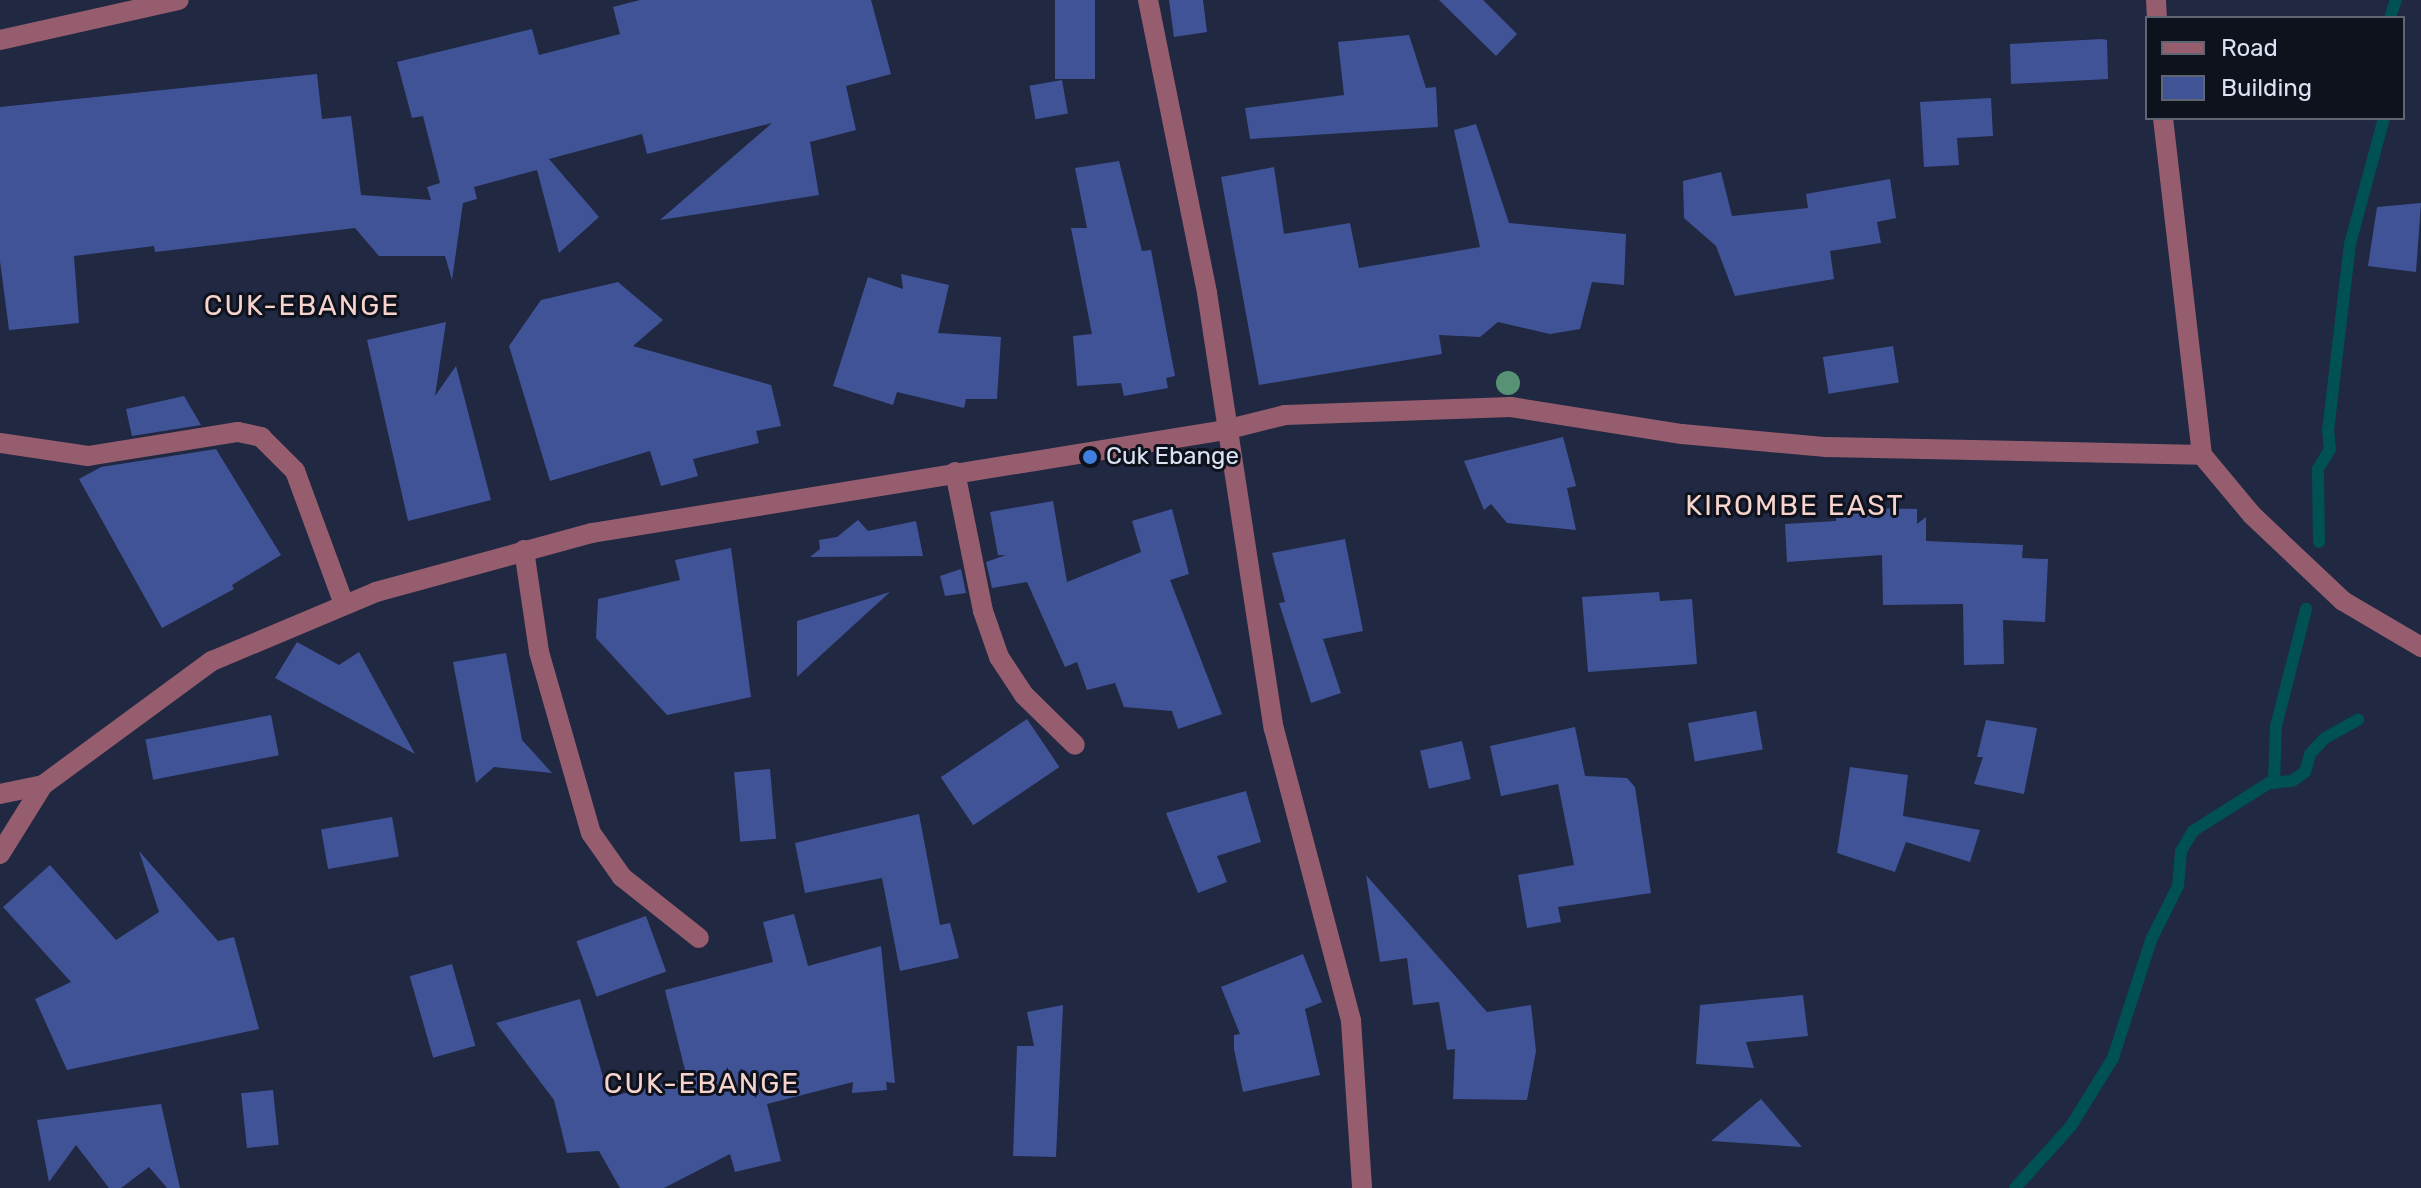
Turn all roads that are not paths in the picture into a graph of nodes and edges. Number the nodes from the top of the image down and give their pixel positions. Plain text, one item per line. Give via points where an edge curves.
1 (179, 0) edge
2 (1148, 0) edge
3 (0, 40) edge
4 (2163, 120) edge
5 (1225, 430) junction
6 (0, 443) edge
7 (2202, 455) junction
8 (955, 472) junction
9 (524, 550) junction
10 (344, 604) junction
11 (2421, 647) edge
12 (1075, 745) dead end
13 (43, 785) junction
14 (0, 794) edge
15 (0, 854) edge
16 (699, 938) dead end
17 (1362, 1188) edge

1 - 3 street
2 - 5 street via 1207,293
4 - 7 street
5 - 7 street via 1285,415 1511,407 1682,434 1826,447
5 - 8 street
5 - 17 street via 1274,729 1351,1021
6 - 10 street via 88,456 238,432 261,437 295,471
7 - 11 street via 2311,573 2343,601
8 - 9 street via 592,533
8 - 12 street via 983,611 999,657 1024,695
9 - 10 street
9 - 16 street via 539,652 591,833 622,877
10 - 13 street via 212,661
13 - 14 street
13 - 15 street

